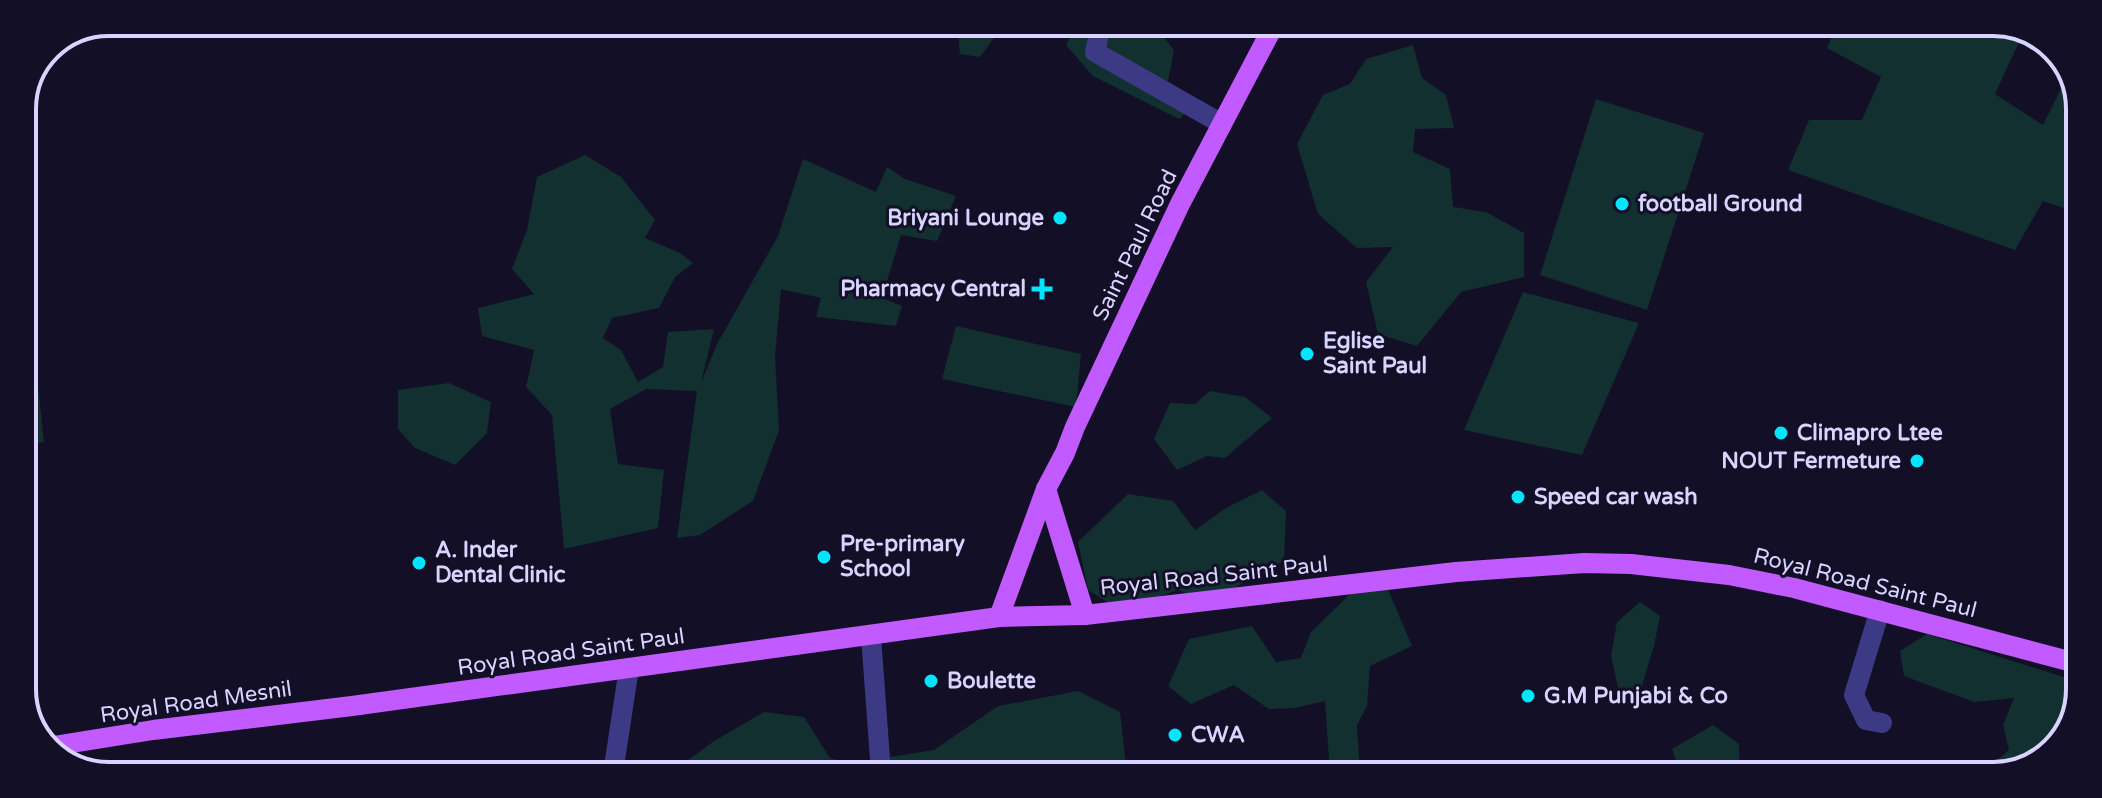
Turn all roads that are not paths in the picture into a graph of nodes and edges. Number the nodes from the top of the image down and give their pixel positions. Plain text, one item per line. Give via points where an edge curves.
1 (1098, 36) edge
2 (1268, 36) edge
3 (1222, 124) junction
4 (1046, 489) junction
5 (1880, 610) junction
6 (1085, 615) junction
7 (999, 617) junction
8 (871, 636) junction
9 (2066, 660) edge
10 (629, 668) junction
11 (352, 706) joint
12 (1882, 723) dead end
13 (61, 745) edge
14 (615, 762) edge
15 (880, 762) edge

1 - 3 street via 1095,52
2 - 3 main road, Saint Paul Road
3 - 4 main road, Saint Paul Road
4 - 6 main road
4 - 7 main road, Saint Paul Road
5 - 6 main road, Royal Road Saint Paul via 1729,575 1584,563 1456,572
5 - 9 main road, Royal Road Saint Paul
5 - 12 street via 1854,695 1866,720
6 - 7 main road, Royal Road Saint Paul
7 - 8 main road, Royal Road Saint Paul
8 - 10 main road, Royal Road Saint Paul
8 - 15 street
10 - 11 main road, Royal Road Saint Paul
10 - 14 street
11 - 13 main road, Royal Road Mesnil

